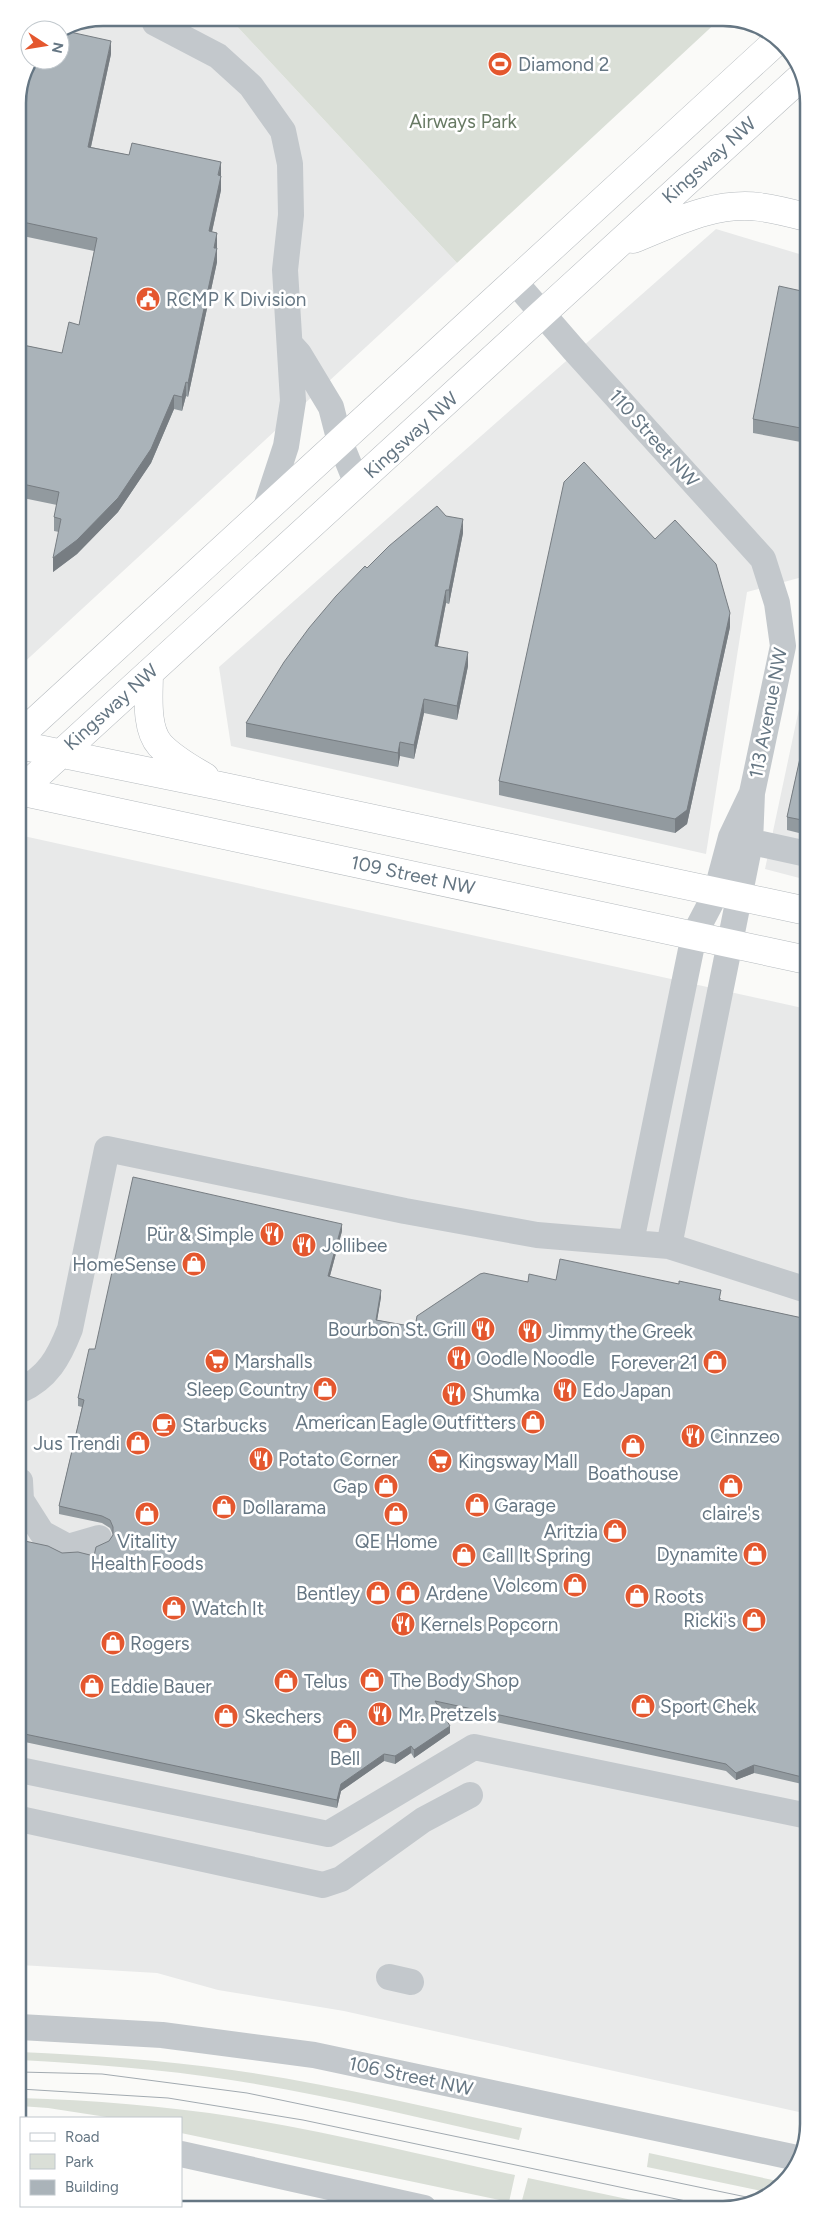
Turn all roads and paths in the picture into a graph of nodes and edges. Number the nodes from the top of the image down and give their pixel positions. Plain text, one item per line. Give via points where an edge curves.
1 (161, 26) edge
2 (773, 45) edge
3 (796, 81) edge
4 (800, 216) edge
5 (615, 246) junction
6 (515, 282) junction
7 (543, 314) junction
8 (290, 343) junction
9 (340, 442) junction
10 (356, 484) junction
11 (266, 510) junction
12 (777, 603) joint
13 (149, 673) junction
14 (26, 729) edge
15 (26, 746) edge
16 (61, 752) junction
17 (26, 784) edge
18 (220, 786) junction
19 (26, 792) edge
20 (740, 840) junction
21 (800, 853) edge
22 (728, 895) junction
23 (800, 910) edge
24 (694, 935) junction
25 (731, 943) junction
26 (800, 958) edge
27 (631, 1242) junction
28 (669, 1246) junction
29 (800, 1288) edge
30 (26, 1387) edge
31 (26, 1505) edge
32 (99, 1538) dead end
33 (26, 1771) edge
34 (470, 1795) dead end
35 (800, 1814) edge
36 (26, 1820) edge
37 (26, 2027) edge
38 (182, 2154) edge
39 (792, 2157) edge
40 (392, 2201) edge

1 - 8 street via 218,56 251,86 282,131 290,164 291,215 286,270
2 - 6 main road
3 - 5 main road, Kingsway NW
4 - 5 main road via 759,207 728,207 692,215
5 - 7 main road, Kingsway NW
6 - 7 street, 110 Street NW
6 - 9 main road
7 - 10 main road, Kingsway NW
7 - 12 street, 110 Street NW via 763,560
8 - 9 street via 325,394
8 - 11 street via 293,401 290,430
9 - 10 street
9 - 11 main road
10 - 13 main road, Kingsway NW
11 - 14 main road
12 - 20 street, 113 Avenue NW via 783,646
13 - 16 main road, Kingsway NW
13 - 18 main road via 152,728 159,744 182,763
15 - 16 main road
16 - 17 main road, Kingsway NW
16 - 18 main road
18 - 22 main road
19 - 24 main road, 109 Street NW
20 - 21 street
20 - 22 street, 113 Avenue NW
22 - 23 main road
22 - 24 street, 113 Avenue NW
22 - 25 street, 113 Avenue NW
24 - 25 main road, 109 Street NW
24 - 27 street, 113 Avenue NW
25 - 26 main road, 109 Street NW
25 - 28 street, 113 Avenue NW
27 - 28 street
27 - 30 street via 537,1236 107,1149 70,1329 60,1356 43,1376
28 - 29 street
31 - 32 street via 42,1534 68,1547
33 - 35 street via 328,1834 474,1747
34 - 36 street via 423,1820 341,1878 323,1885
37 - 39 street, 106 Street NW via 162,2035 314,2055
38 - 40 street

